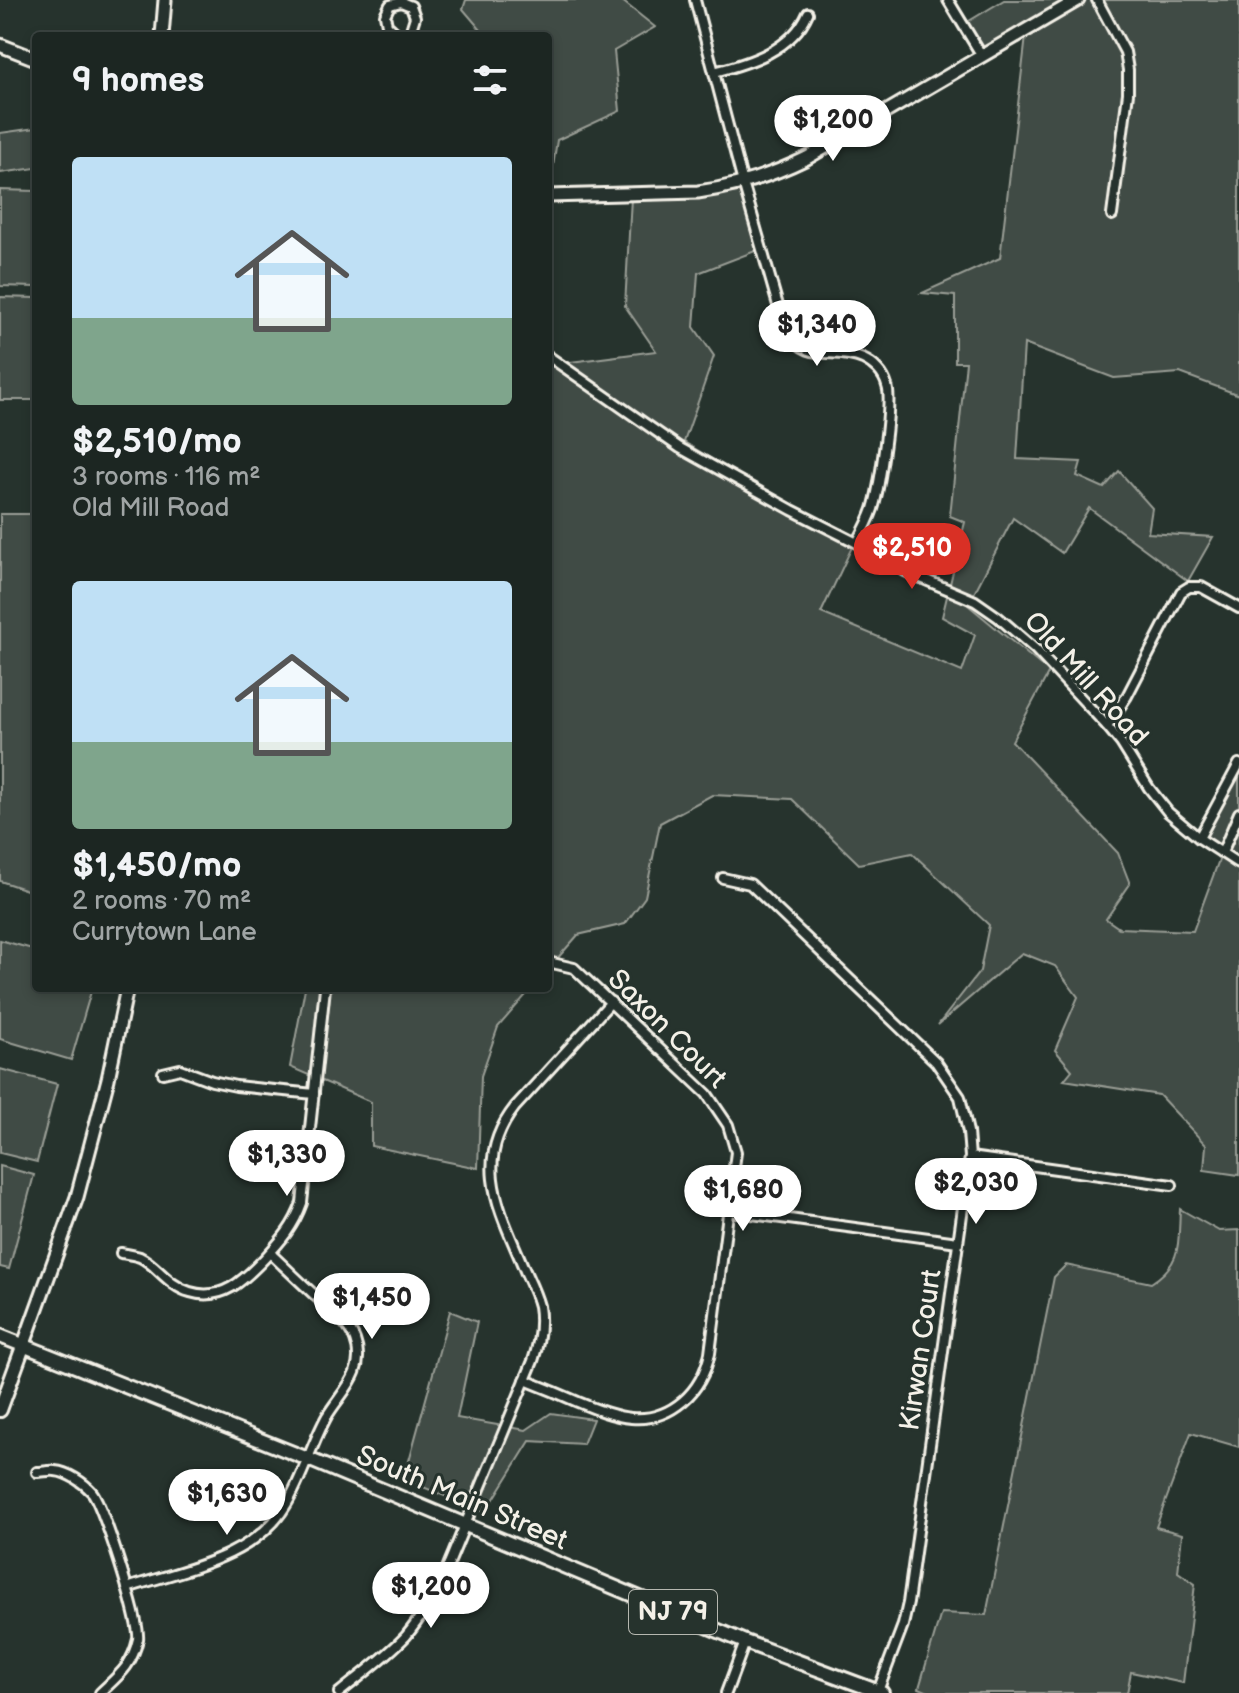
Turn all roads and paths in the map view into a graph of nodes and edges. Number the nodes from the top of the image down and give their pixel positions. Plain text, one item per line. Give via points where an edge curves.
1 (165, 0) edge
2 (695, 0) edge
3 (948, 0) edge
4 (1078, 0) edge
5 (1097, 0) edge
6 (808, 13) dead end
7 (162, 32) edge
8 (395, 32) edge
9 (410, 32) edge
10 (0, 45) edge
11 (982, 56) junction
12 (32, 57) edge
13 (714, 72) junction
14 (743, 183) junction
15 (552, 196) edge
16 (1112, 215) dead end
17 (552, 359) edge
18 (857, 543) junction
19 (1239, 608) edge
20 (1107, 726) junction
21 (1239, 764) edge
22 (1239, 813) edge
23 (1199, 838) junction
24 (1222, 853) junction
25 (1239, 864) edge
26 (723, 878) dead end
27 (552, 963) edge
28 (126, 992) edge
29 (325, 992) edge
30 (611, 1002) junction
31 (163, 1073) dead end
32 (314, 1094) junction
33 (970, 1157) junction
34 (1172, 1185) dead end
35 (730, 1211) junction
36 (958, 1242) junction
37 (121, 1253) dead end
38 (270, 1253) junction
39 (0, 1336) edge
40 (24, 1344) junction
41 (525, 1380) junction
42 (0, 1410) edge
43 (308, 1459) junction
44 (37, 1472) dead end
45 (465, 1525) junction
46 (127, 1588) junction
47 (745, 1642) junction
48 (880, 1692) edge
49 (100, 1693) edge
50 (339, 1693) edge
51 (726, 1693) edge

1 - 7 street
2 - 13 street
3 - 11 street
4 - 11 street
5 - 16 street via 1125,52 1128,70
6 - 13 street via 791,39 750,62
8 - 9 street via 385,15 390,5 401,2 411,6 415,17
10 - 12 street
11 - 14 street via 807,158
13 - 14 street
14 - 15 street via 686,193
14 - 18 street via 785,330 807,349 864,360 888,387 877,496
17 - 18 street, Old Mill Road via 680,448
18 - 20 street, Old Mill Road via 998,617
19 - 20 street via 1201,587 1181,592
20 - 23 street, Old Mill Road via 1160,803
21 - 23 street
22 - 24 street
23 - 24 street, Old Mill Road
24 - 25 street, Old Mill Road
26 - 33 street, Kirwan Court via 750,884 936,1062 960,1097
27 - 30 street, Saxon Court via 574,968
28 - 40 street via 81,1182
29 - 32 street
30 - 35 street, Saxon Court via 707,1094 728,1125 736,1152
30 - 41 street via 515,1107 495,1143 491,1168 496,1200 539,1307 538,1345
31 - 32 street via 180,1069 236,1086
32 - 38 street via 302,1203 294,1223
33 - 34 street
33 - 36 street, Kirwan Court
35 - 36 street
35 - 41 street, Saxon Court via 708,1364 681,1403 648,1418 616,1417
36 - 48 street, Kirwan Court via 908,1603
37 - 38 street via 141,1257 182,1289 210,1295 240,1283
38 - 43 street via 344,1323 358,1352 352,1382 327,1417
39 - 40 main road, NJ 79
40 - 42 main road
40 - 43 main road, South Main Street / NJ 79
41 - 45 street
43 - 45 main road, South Main Street / NJ 79
43 - 46 street via 285,1508 249,1544
44 - 46 street via 73,1477 92,1492
45 - 47 main road, South Main Street / NJ 79
45 - 50 street via 417,1622
46 - 49 street via 139,1636 129,1666
47 - 48 main road, South Main Street / NJ 79
47 - 51 street

